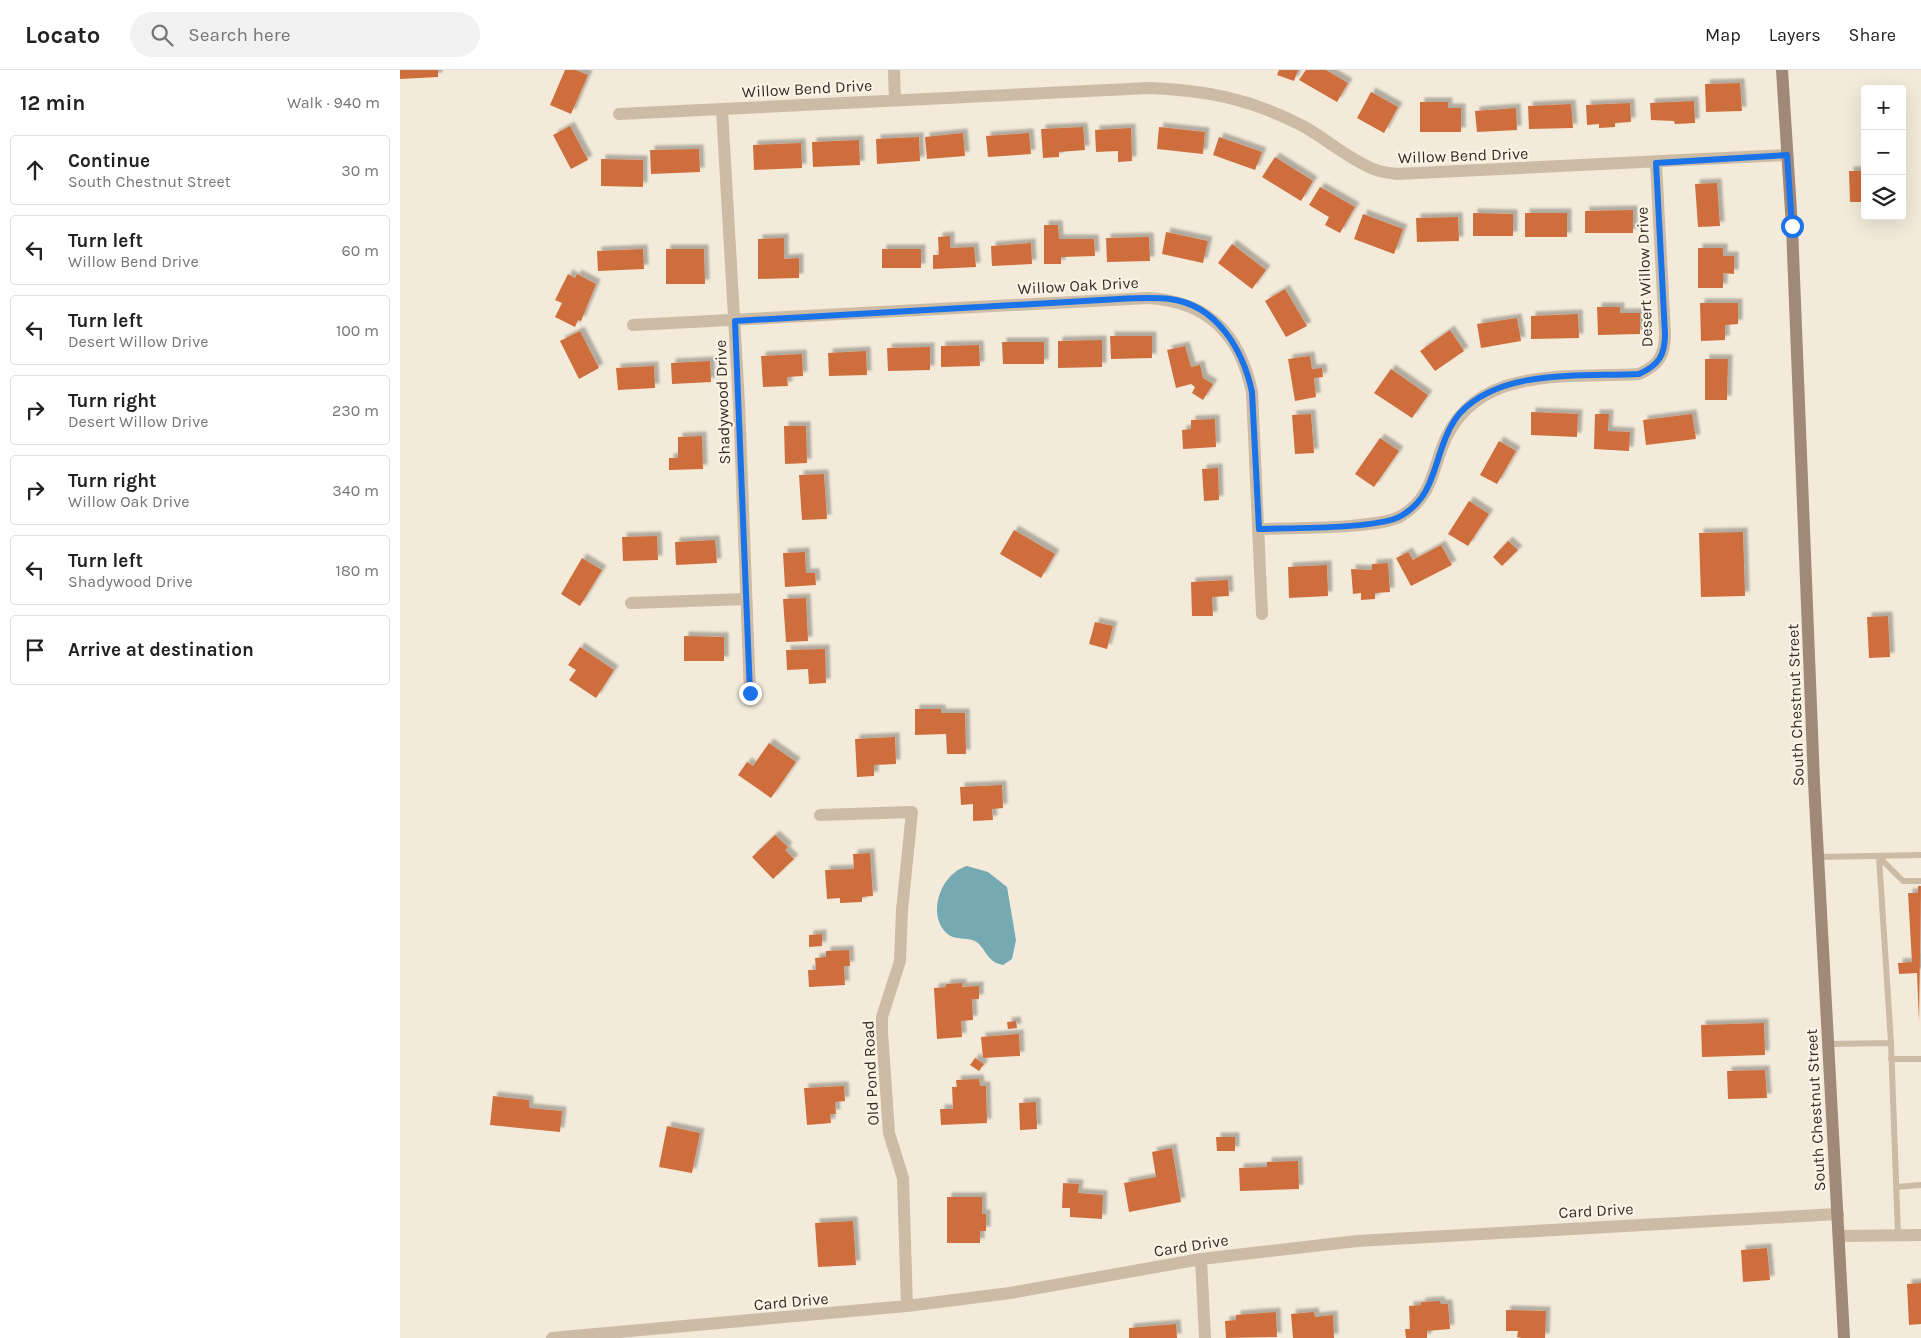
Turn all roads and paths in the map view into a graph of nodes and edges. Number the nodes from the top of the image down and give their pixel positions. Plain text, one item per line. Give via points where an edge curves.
1 (894, 70) edge
2 (1782, 70) edge
3 (896, 100) junction
4 (722, 110) junction
5 (618, 114) dead end
6 (1787, 155) junction
7 (1656, 163) junction
8 (735, 321) junction
9 (633, 325) dead end
10 (1259, 529) junction
11 (746, 599) junction
12 (631, 603) dead end
13 (1262, 614) dead end
14 (750, 693) dead end
15 (820, 815) dead end
16 (1921, 855) edge
17 (1818, 857) junction
18 (1879, 857) junction
19 (1921, 881) edge
20 (1828, 1044) junction
21 (1891, 1044) junction
22 (1891, 1059) junction
23 (1921, 1059) edge
24 (1921, 1185) edge
25 (1896, 1187) junction
26 (1838, 1214) junction
27 (1898, 1235) junction
28 (1921, 1235) edge
29 (1839, 1236) junction
30 (1201, 1259) junction
31 (907, 1306) junction
32 (552, 1338) edge
33 (1205, 1338) edge
34 (1844, 1338) edge

1 - 3 street
2 - 6 main road, South Chestnut Street
3 - 4 street, Willow Bend Drive
3 - 7 street, Willow Bend Drive via 1121,89 1193,90 1259,107 1303,127 1373,169 1397,174
4 - 5 street, Willow Bend Drive
4 - 8 street, Shadywood Drive
6 - 7 street, Willow Bend Drive
6 - 17 main road, South Chestnut Street
7 - 10 street, Desert Willow Drive via 1665,342 1660,361 1639,374 1525,379 1480,397 1459,414 1447,434 1432,482 1422,499 1399,517 1378,523
8 - 9 street, Willow Oak Drive
8 - 10 street, Willow Oak Drive via 1150,298 1172,299 1190,306 1226,330 1248,372 1252,392
8 - 11 street, Shadywood Drive
10 - 13 street, Willow Oak Drive
11 - 12 street
11 - 14 street, Shadywood Drive
15 - 31 street, Old Pond Road via 912,812 900,961 882,1017 889,1133 903,1178
16 - 18 lane
17 - 18 lane
17 - 20 main road, South Chestnut Street
18 - 19 lane via 1903,880
18 - 21 lane
20 - 21 lane
20 - 26 main road, South Chestnut Street
21 - 22 lane
22 - 23 lane
22 - 25 lane
24 - 25 lane
25 - 27 lane
26 - 29 main road, South Chestnut Street
26 - 30 street, Card Drive via 1357,1241
27 - 28 street
27 - 29 street
29 - 34 main road, South Chestnut Street
30 - 31 street, Card Drive via 1010,1293
30 - 33 street
31 - 32 street, Card Drive

